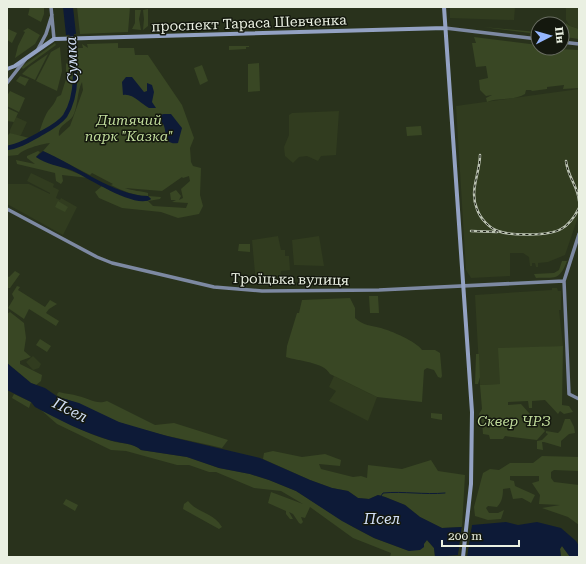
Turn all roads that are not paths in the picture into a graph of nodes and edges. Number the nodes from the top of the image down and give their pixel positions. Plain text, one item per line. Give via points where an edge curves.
1 (51, 7) edge
2 (444, 7) edge
3 (52, 15) junction
4 (445, 28) junction
5 (530, 38) edge
6 (54, 39) junction
7 (37, 50) junction
8 (26, 58) junction
9 (7, 70) edge
10 (7, 83) edge
11 (7, 209) edge
12 (579, 234) edge
13 (564, 281) junction
14 (464, 286) junction
15 (579, 399) edge
16 (463, 557) edge

1 - 3 main road
2 - 4 main road
3 - 6 main road
3 - 7 main road
4 - 5 main road
4 - 6 main road, проспект Тараса Шевченка
4 - 14 main road
6 - 7 main road
7 - 8 main road
8 - 9 main road
8 - 10 main road
11 - 14 main road, Троїцька вулиця via 112,263 220,288 294,292
12 - 13 main road
13 - 14 main road, Троїцька вулиця
13 - 15 main road via 569,394
14 - 16 main road via 472,452

